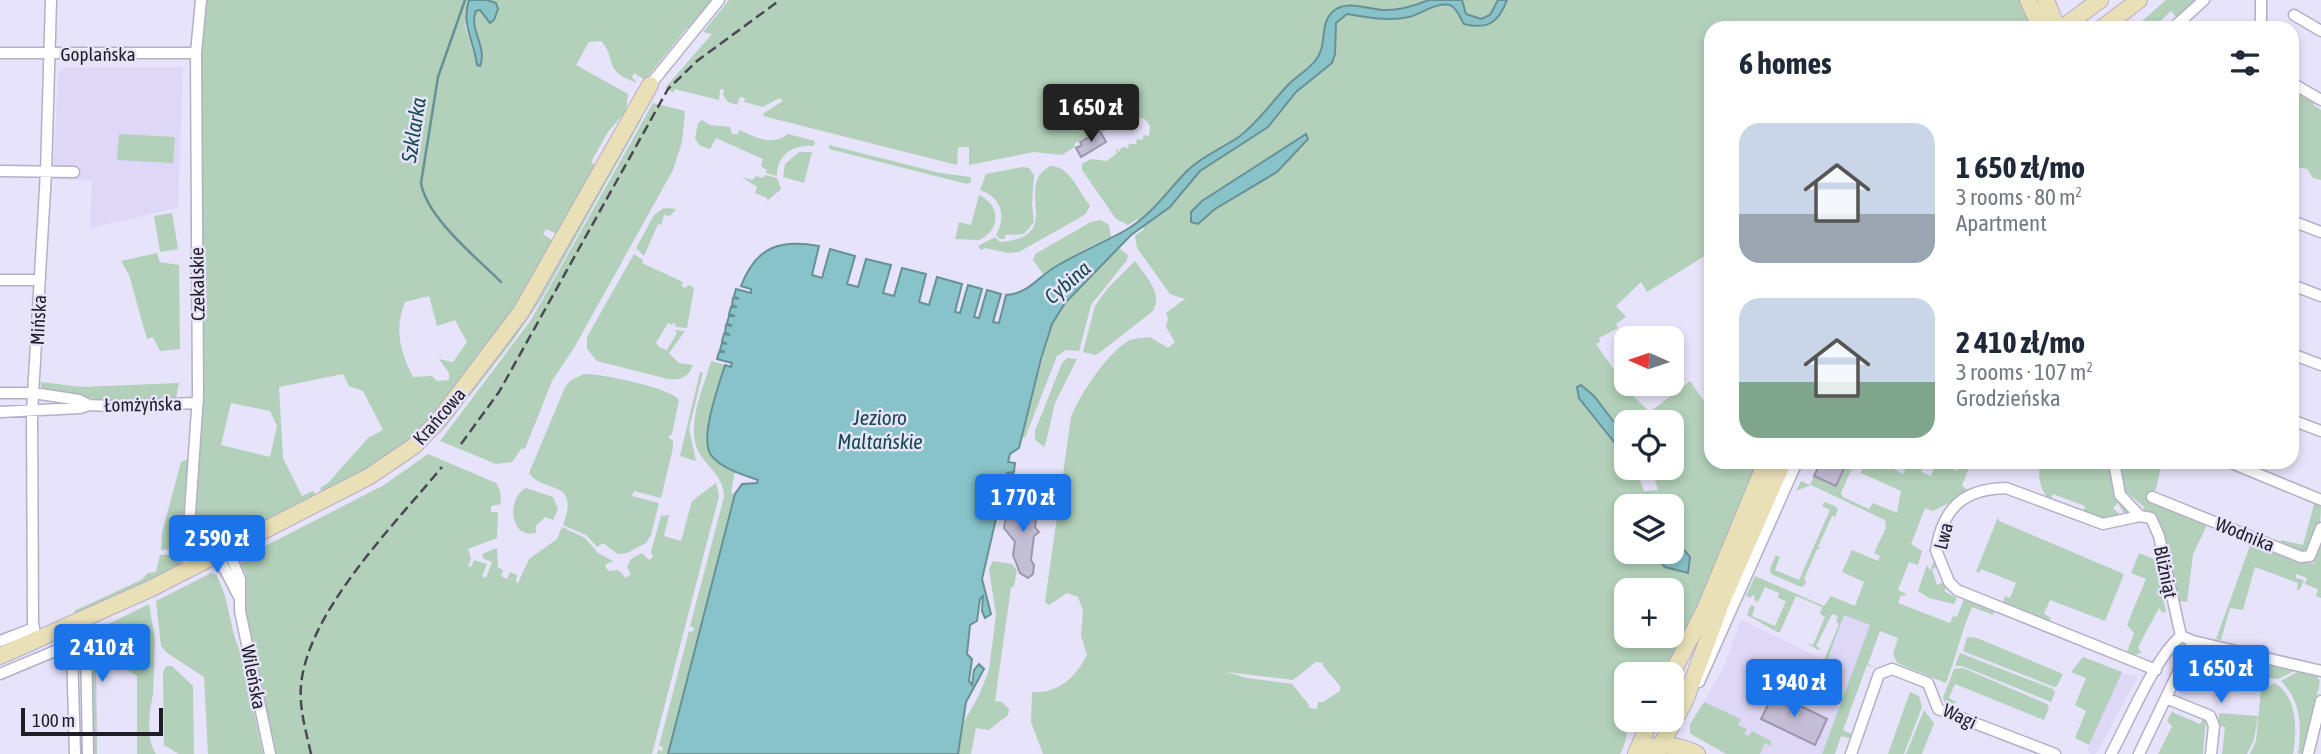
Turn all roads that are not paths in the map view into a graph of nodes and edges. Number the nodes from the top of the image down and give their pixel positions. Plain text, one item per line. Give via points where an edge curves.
1 (51, 0) edge
2 (201, 0) edge
3 (719, 0) edge
4 (2028, 0) edge
5 (2046, 0) edge
6 (2100, 0) edge
7 (2139, 0) edge
8 (2204, 0) edge
9 (2261, 0) edge
10 (2294, 15) dead end
11 (2038, 21) edge
12 (2056, 21) edge
13 (2070, 21) edge
14 (2111, 21) edge
15 (2181, 21) edge
16 (2261, 21) edge
17 (2321, 31) edge
18 (0, 53) edge
19 (196, 53) junction
20 (51, 54) junction
21 (650, 85) joint
22 (2299, 87) edge
23 (2321, 100) edge
24 (0, 171) edge
25 (46, 172) junction
26 (74, 172) dead end
27 (2299, 224) edge
28 (2321, 232) edge
29 (0, 280) edge
30 (40, 280) junction
31 (2299, 288) edge
32 (2321, 296) edge
33 (2299, 357) edge
34 (2321, 365) edge
35 (0, 393) edge
36 (34, 393) junction
37 (198, 404) junction
38 (89, 405) junction
39 (0, 412) edge
40 (32, 412) junction
41 (2299, 423) edge
42 (2321, 431) edge
43 (1763, 469) edge
44 (1780, 469) edge
45 (1794, 469) edge
46 (2116, 469) edge
47 (2246, 469) edge
48 (2152, 497) dead end
49 (2321, 500) edge
50 (2141, 516) junction
51 (2321, 528) edge
52 (222, 552) junction
53 (190, 568) junction
54 (82, 621) junction
55 (35, 634) junction
56 (2181, 636) junction
57 (0, 641) edge
58 (2193, 641) junction
59 (0, 656) edge
60 (1678, 662) edge
61 (2156, 670) junction
62 (2321, 671) edge
63 (0, 674) edge
64 (2166, 698) junction
65 (1685, 701) joint
66 (2321, 701) edge
67 (1646, 732) edge
68 (1654, 732) edge
69 (1669, 732) edge
70 (1678, 732) edge
71 (1658, 750) edge
72 (1692, 751) edge
73 (1637, 753) edge
74 (75, 754) edge
75 (88, 754) edge
76 (270, 754) edge
77 (1851, 754) edge
78 (2055, 754) edge
79 (2111, 754) edge
80 (2139, 754) edge
81 (2211, 754) edge
82 (2308, 754) edge

1 - 20 street, Mińska
2 - 19 street, Czekalskie
3 - 21 street, Krańcowa
4 - 11 street
5 - 12 street
6 - 13 street
7 - 14 street
8 - 15 street
9 - 16 street
10 - 17 street
18 - 20 street, Goplańska
19 - 20 street, Goplańska
19 - 37 street, Czekalskie
20 - 25 street, Mińska
21 - 52 street, Krańcowa via 521,312 425,436 370,476
22 - 23 street
24 - 25 street
25 - 26 street
25 - 30 street, Mińska
27 - 28 street
29 - 30 street
30 - 36 street, Mińska
31 - 32 street
33 - 34 street
35 - 36 street, Łomżyńska
36 - 38 street, Łomżyńska
36 - 40 street, Mińska
37 - 38 street, Łomżyńska
37 - 53 street, Czekalskie via 187,556
38 - 40 street, Łomżyńska
39 - 40 street, Łomżyńska
40 - 55 street, Mińska
41 - 42 street
43 - 60 street
44 - 65 street via 1722,601
45 - 65 street via 1725,628 1695,691
46 - 50 street, Bliźniąt via 2120,495
47 - 49 street
48 - 51 street, Wodnika via 2301,557 2310,556
50 - 56 street, Bliźniąt via 2151,518 2159,536
50 - 61 street, Lwa via 2103,524 2006,488 1992,489 1955,504 1936,550 1957,590
52 - 53 street, Krańcowa
52 - 76 street, Wileńska via 240,579 240,600
53 - 54 street, Krańcowa
54 - 55 street, Krańcowa
54 - 75 street
55 - 57 street, Krańcowa
55 - 59 street, Krańcowa
56 - 58 street
56 - 61 street
58 - 62 street
58 - 64 street
61 - 79 street
63 - 74 street via 67,646 72,649
64 - 80 street
64 - 81 street via 2210,716 2214,726
66 - 82 street
67 - 73 street
68 - 71 street
69 - 71 street
70 - 72 street
71 - 72 street
71 - 73 street
77 - 78 street, Wagi via 1879,674 1892,670 1928,683 1938,709

